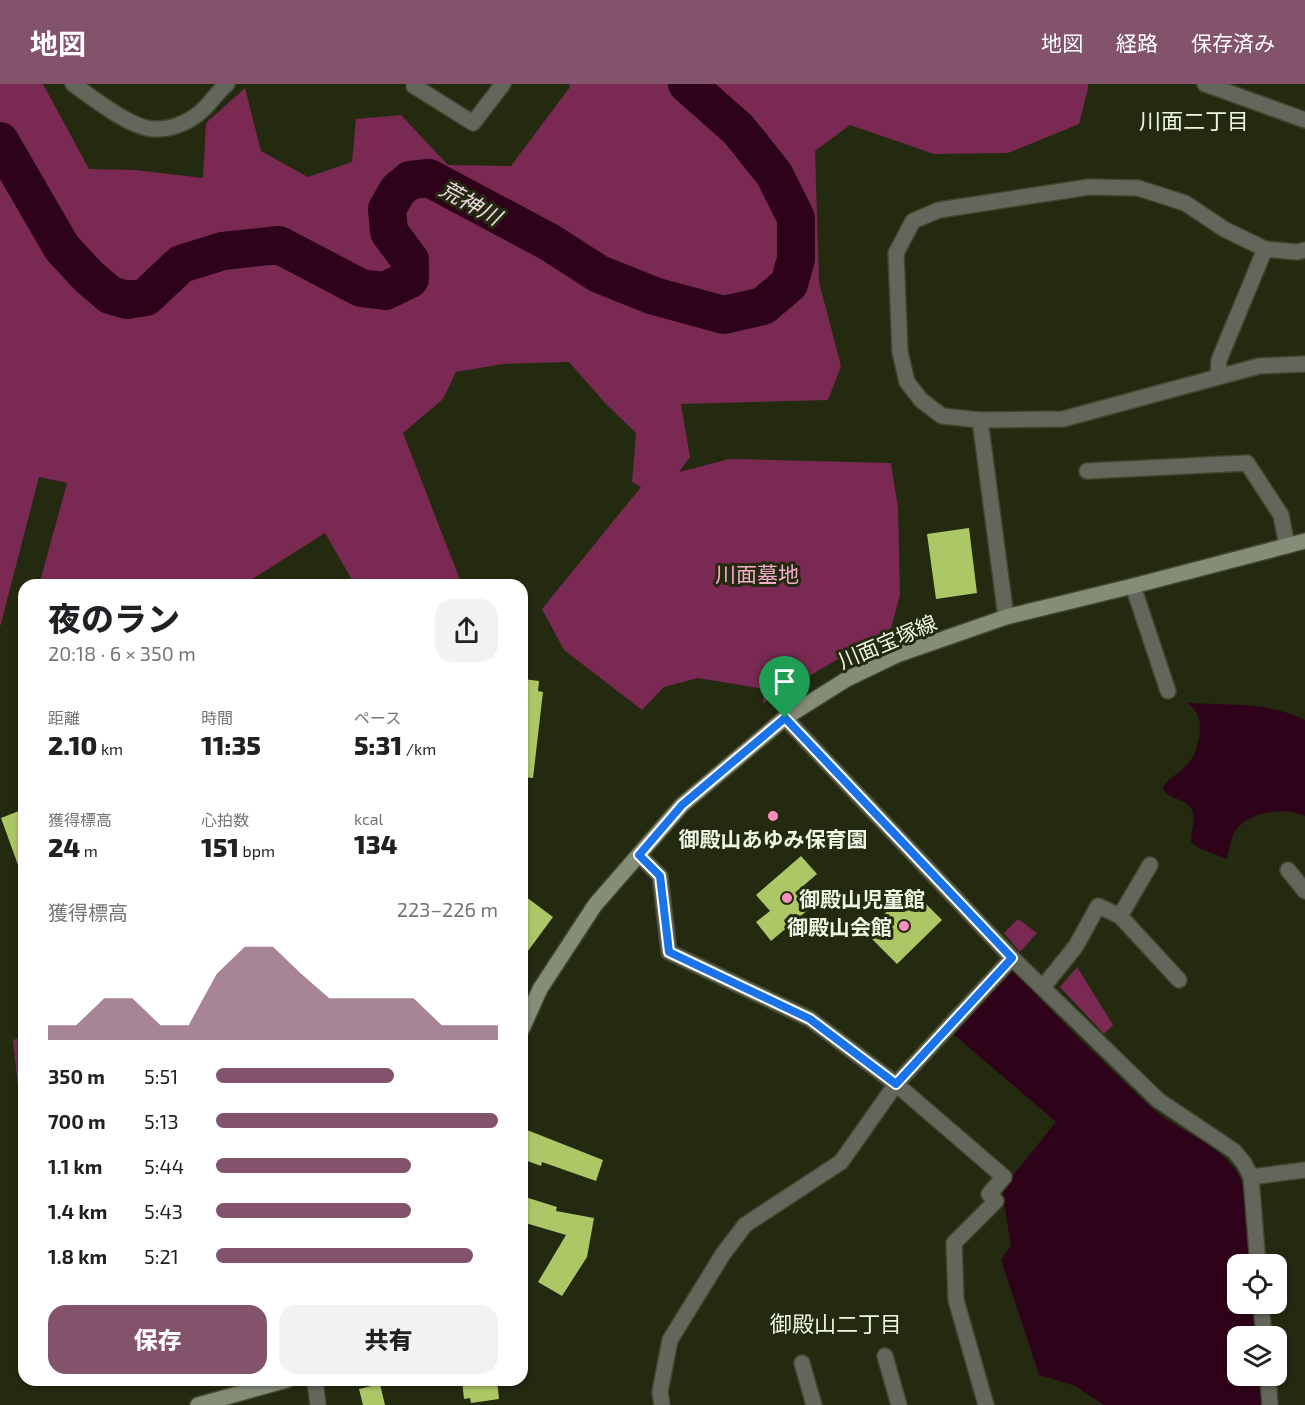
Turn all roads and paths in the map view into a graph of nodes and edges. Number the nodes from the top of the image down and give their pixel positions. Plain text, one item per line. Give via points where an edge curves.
1 (73, 84) edge
2 (227, 84) edge
3 (414, 84) edge
4 (503, 84) edge
5 (1205, 84) edge
6 (1305, 120) edge
7 (1265, 249) junction
8 (1305, 250) edge
9 (1305, 364) edge
10 (1218, 376) junction
11 (980, 420) junction
12 (1087, 471) dead end
13 (1305, 541) edge
14 (1287, 546) junction
15 (1133, 586) junction
16 (1006, 617) junction
17 (1168, 691) dead end
18 (785, 718) junction
19 (639, 855) junction
20 (1150, 865) dead end
21 (1288, 870) dead end
22 (1305, 891) edge
23 (1120, 916) junction
24 (1012, 958) junction
25 (1179, 980) dead end
26 (1043, 987) junction
27 (528, 1016) edge
28 (896, 1084) junction
29 (1305, 1170) edge
30 (1251, 1177) junction
31 (1257, 1254) edge
32 (885, 1356) dead end
33 (802, 1363) dead end
34 (266, 1386) edge
35 (316, 1386) edge
36 (1269, 1386) edge
37 (198, 1405) edge
38 (318, 1405) edge
39 (662, 1405) edge
40 (814, 1405) edge
41 (899, 1405) edge
42 (987, 1405) edge
43 (1270, 1405) edge

1 - 2 street via 109,110 154,129 183,123 199,114
3 - 4 street via 473,123
5 - 6 street
7 - 8 street
7 - 10 street via 1220,360
7 - 11 street via 1224,229 1185,203 1138,188 1089,187 939,210 913,221 896,253 900,352 907,382 921,400 942,416
9 - 10 street via 1259,366
10 - 11 street via 1063,419
11 - 16 street
12 - 14 street via 1247,463 1281,515
13 - 14 street, 川面宝塚線
14 - 15 street, 川面宝塚線
15 - 16 street, 川面宝塚線
15 - 17 street
16 - 18 street, 川面宝塚線 via 897,655
18 - 19 street, 川面宝塚線 via 682,805
18 - 24 street
19 - 27 street, 川面宝塚線 via 595,905 540,989
19 - 28 street via 660,876 669,952 810,1019
20 - 23 street
21 - 22 street
23 - 25 street
23 - 26 street via 1098,906 1076,946
24 - 26 street
24 - 28 street
26 - 30 street via 1158,1100 1234,1151
28 - 39 street via 841,1162 745,1226 723,1254 670,1340 660,1392
28 - 42 street via 1004,1177 989,1194 996,1202 954,1243 956,1300
29 - 30 street
30 - 31 street
32 - 41 street
33 - 40 street
34 - 37 street
35 - 38 street
36 - 43 street

